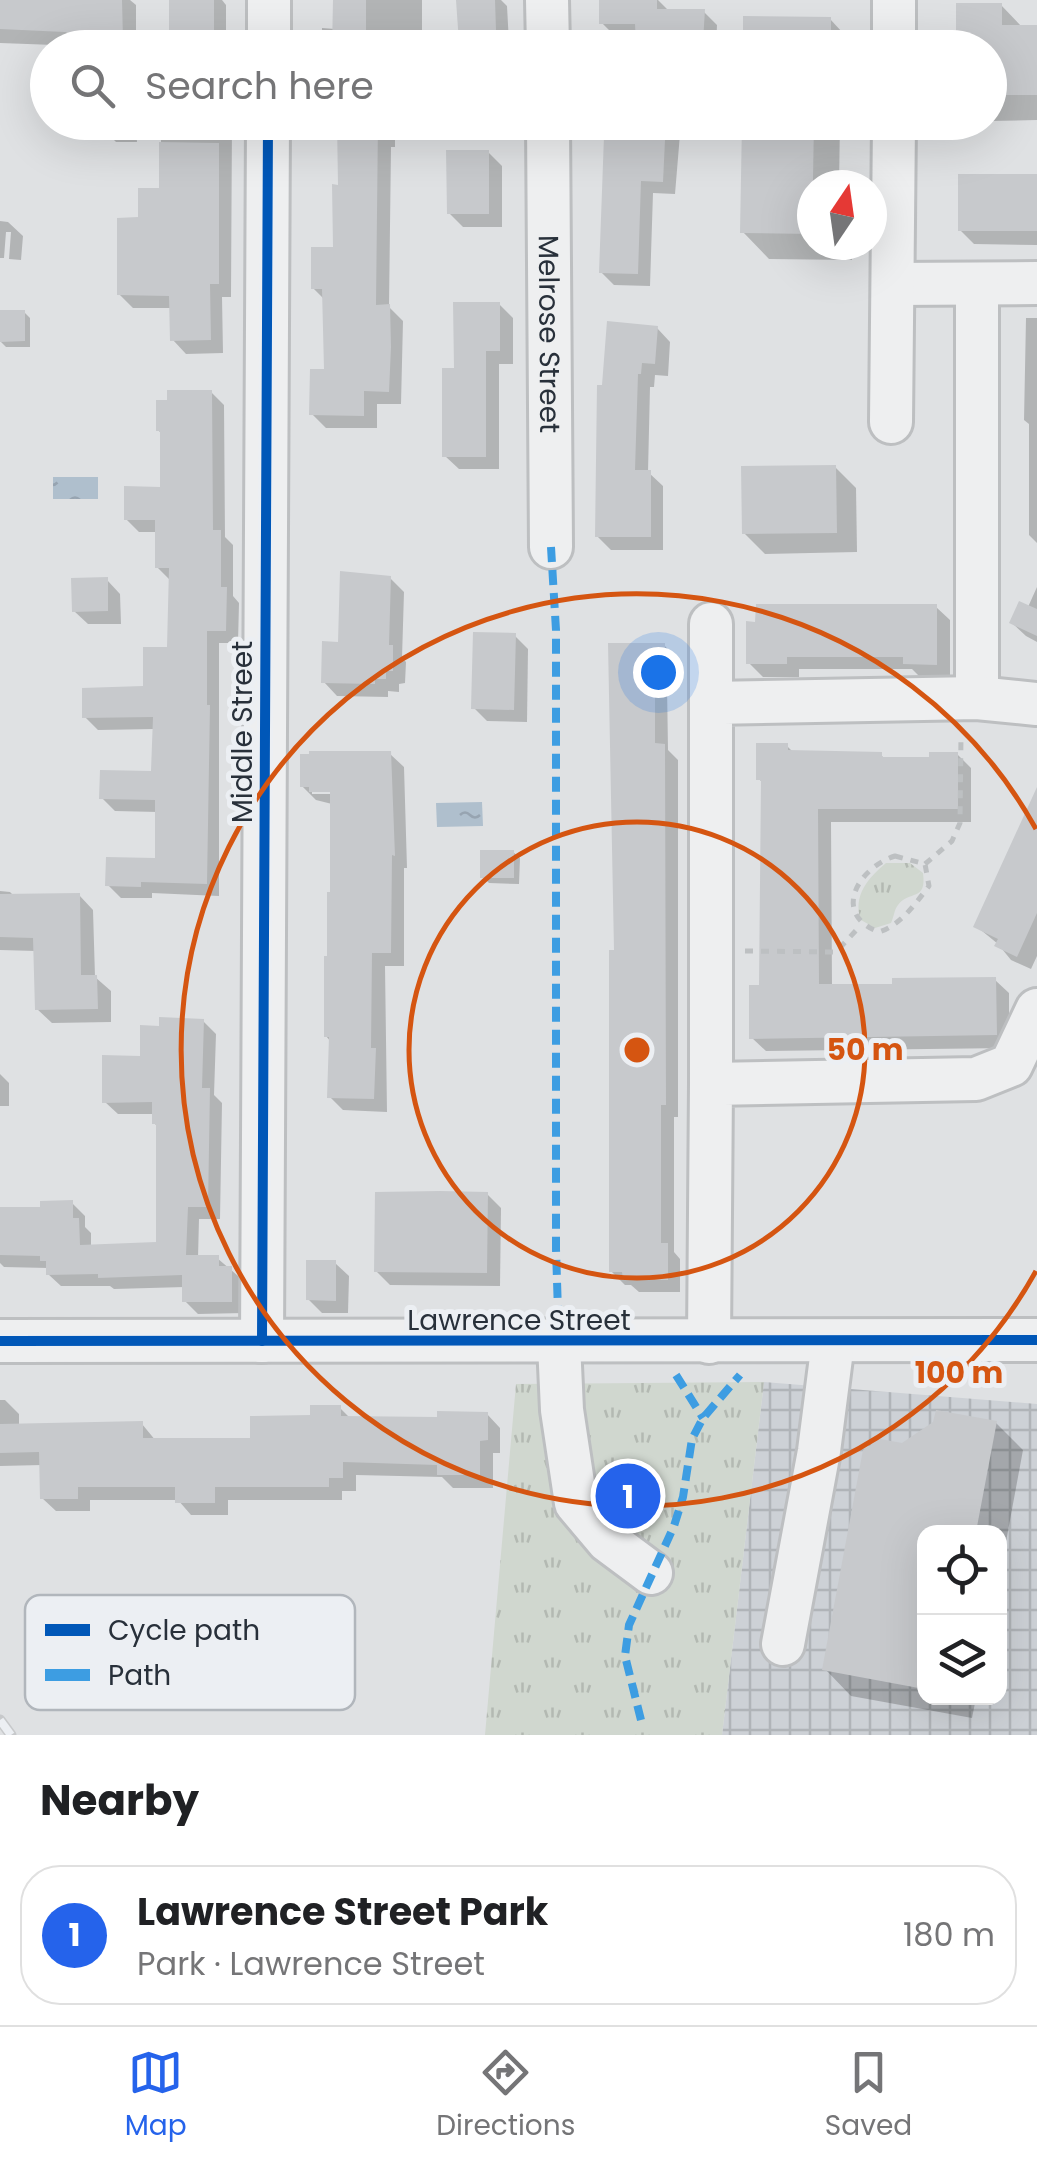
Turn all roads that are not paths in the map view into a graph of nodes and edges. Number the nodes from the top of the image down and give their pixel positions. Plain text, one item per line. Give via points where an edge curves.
1 (269, 0) edge
2 (548, 0) edge
3 (894, 0) edge
4 (269, 30) edge
5 (548, 30) edge
6 (894, 30) edge
7 (268, 140) edge
8 (548, 140) edge
9 (894, 140) edge
10 (1037, 283) edge
11 (893, 284) junction
12 (976, 284) junction
13 (891, 422) dead end
14 (551, 547) dead end
15 (710, 624) dead end
16 (712, 703) junction
17 (1037, 704) edge
18 (969, 710) junction
19 (1037, 1010) edge
20 (712, 1084) junction
21 (1037, 1340) edge
22 (0, 1341) edge
23 (262, 1341) junction
24 (709, 1342) junction
25 (834, 1342) junction
26 (559, 1343) junction
27 (651, 1573) dead end
28 (784, 1644) dead end

1 - 4 street
2 - 5 street
3 - 6 street
7 - 23 street, Middle Street
8 - 14 street, Melrose Street
9 - 11 street
10 - 12 street
11 - 12 street
11 - 13 street
12 - 18 street
15 - 16 street
16 - 18 street
16 - 20 street
17 - 18 street
19 - 20 street via 1011,1065 976,1079
20 - 24 street
21 - 25 street, Lawrence Street
22 - 23 street, Lawrence Street
23 - 26 street, Lawrence Street
24 - 25 street, Lawrence Street
24 - 26 street, Lawrence Street
25 - 28 street
26 - 27 street via 576,1503 608,1541

